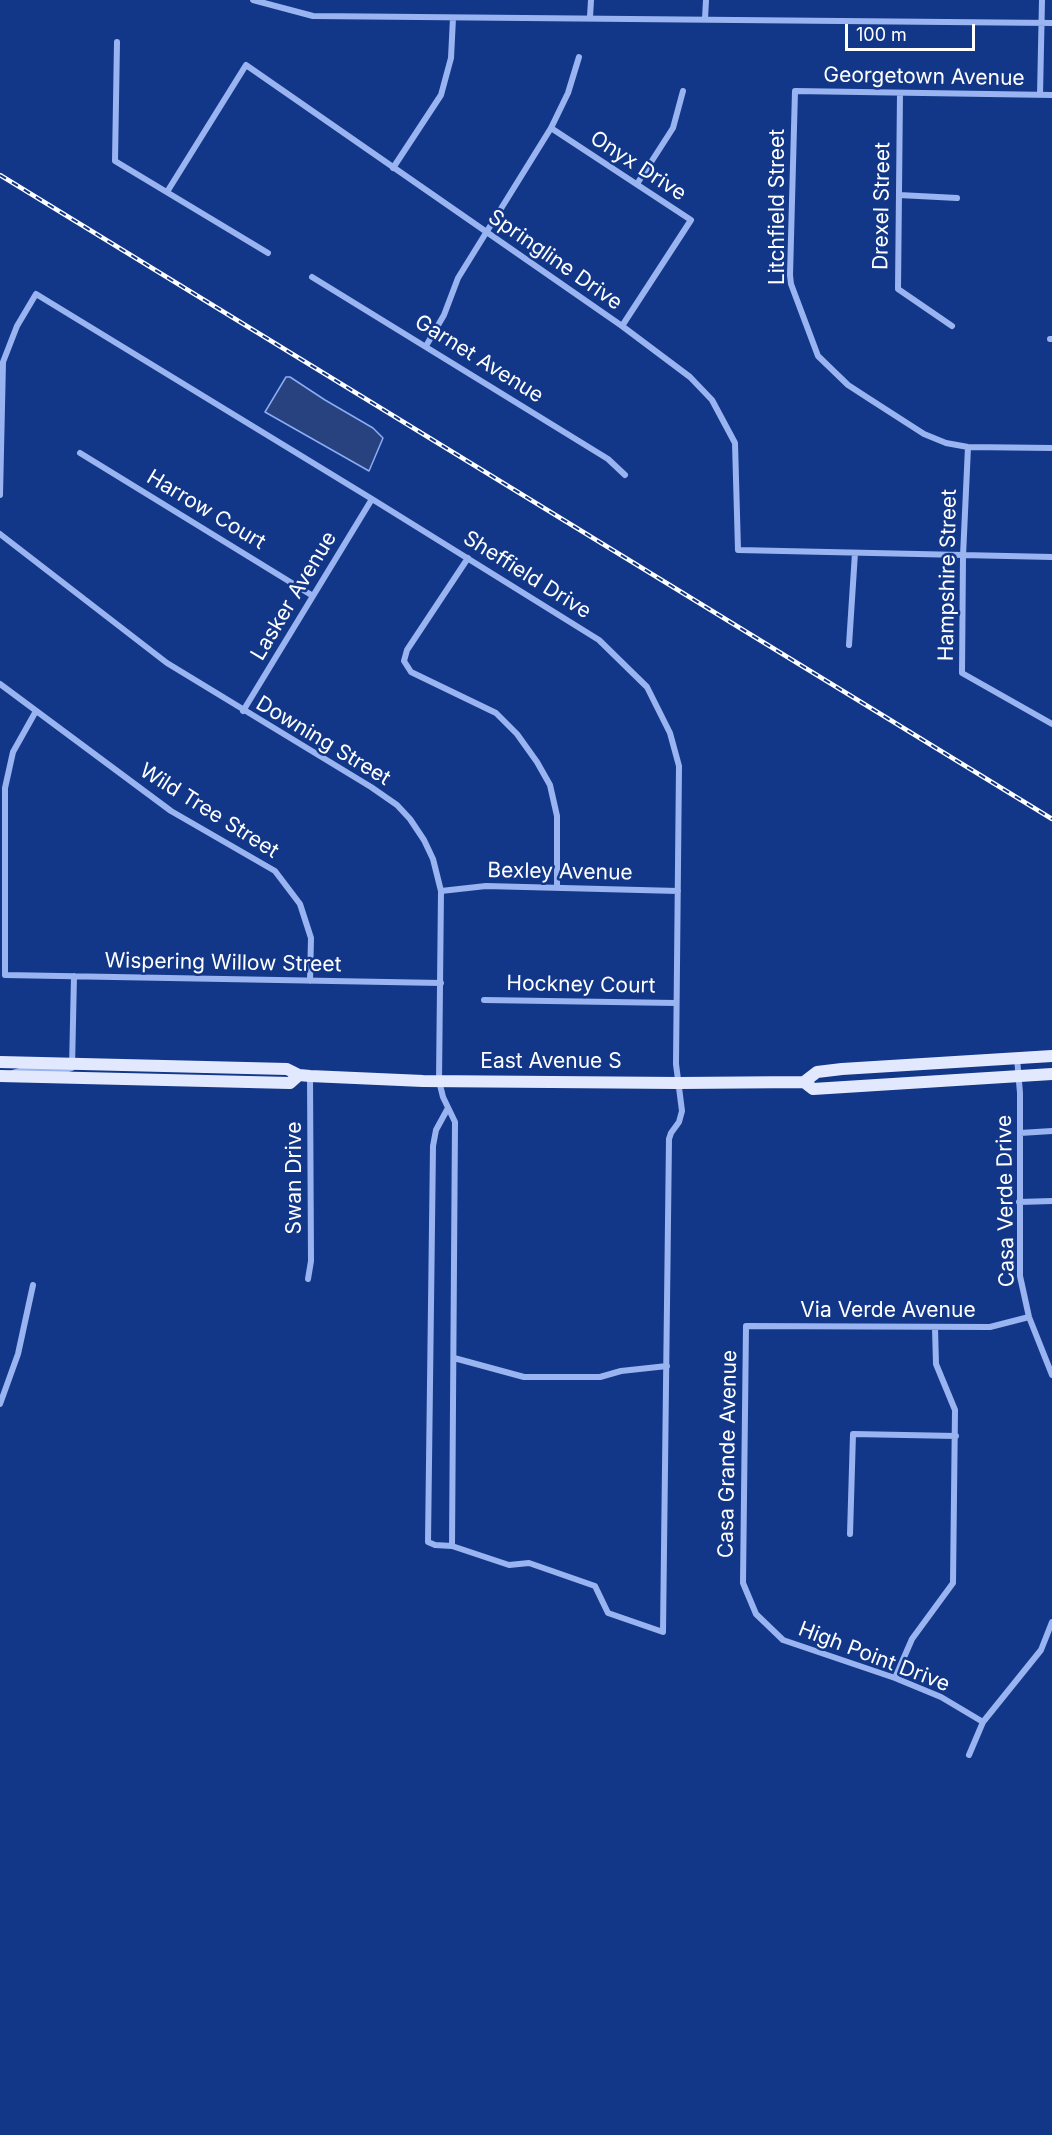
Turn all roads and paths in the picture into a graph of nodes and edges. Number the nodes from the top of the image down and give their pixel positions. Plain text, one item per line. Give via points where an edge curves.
1 (253, 0) edge
2 (591, 0) edge
3 (706, 0) edge
4 (1042, 0) edge
5 (453, 18) junction
6 (590, 18) junction
7 (705, 19) junction
8 (1042, 22) junction
9 (1052, 23) edge
10 (117, 42) dead end
11 (579, 57) dead end
12 (683, 91) dead end
13 (795, 91) joint
14 (900, 93) junction
15 (1040, 95) junction
16 (1052, 95) edge
17 (551, 128) junction
18 (393, 168) junction
19 (637, 184) junction
20 (167, 192) junction
21 (899, 195) junction
22 (957, 198) dead end
23 (486, 232) junction
24 (268, 253) dead end
25 (312, 277) dead end
26 (622, 326) junction
27 (952, 326) dead end
28 (426, 346) junction
29 (968, 447) junction
30 (1052, 448) edge
31 (81, 453) dead end
32 (624, 475) dead end
33 (0, 495) edge
34 (372, 499) junction
35 (0, 534) edge
36 (855, 553) junction
37 (963, 556) junction
38 (1052, 557) edge
39 (468, 558) junction
40 (313, 596) junction
41 (849, 645) dead end
42 (0, 684) edge
43 (36, 711) junction
44 (243, 711) junction
45 (1052, 724) edge
46 (557, 888) junction
47 (441, 891) junction
48 (678, 891) junction
49 (74, 976) junction
50 (310, 981) junction
51 (441, 983) junction
52 (484, 1000) dead end
53 (676, 1003) junction
54 (1052, 1056) edge
55 (1017, 1059) junction
56 (0, 1062) edge
57 (74, 1064) junction
58 (1052, 1074) edge
59 (3, 1076) edge
60 (305, 1076) junction
61 (1019, 1077) junction
62 (440, 1081) junction
63 (804, 1082) junction
64 (679, 1083) junction
65 (447, 1108) junction
66 (1052, 1131) edge
67 (1020, 1133) junction
68 (1052, 1201) edge
69 (1019, 1202) junction
70 (308, 1280) dead end
71 (33, 1285) dead end
72 (1029, 1317) junction
73 (746, 1326) joint
74 (935, 1328) junction
75 (454, 1358) junction
76 (667, 1366) junction
77 (1052, 1375) edge
78 (0, 1404) edge
79 (956, 1436) junction
80 (850, 1534) dead end
81 (452, 1546) junction
82 (743, 1582) joint
83 (1052, 1622) edge
84 (895, 1678) junction
85 (983, 1722) junction
86 (969, 1755) dead end

1 - 5 street via 313,16
2 - 6 street
3 - 7 street
4 - 8 street
5 - 6 street
5 - 18 street via 451,58 441,95
6 - 7 street
7 - 8 street
8 - 9 street
8 - 15 street
10 - 20 street via 115,161
11 - 17 street
12 - 19 street via 673,128
13 - 14 street, Georgetown Avenue
13 - 29 street, Litchfield Street via 790,275 818,356 848,385 924,434
14 - 15 street, Georgetown Avenue
14 - 21 street, Drexel Street
15 - 16 street, Georgetown Avenue
17 - 19 street, Onyx Drive
17 - 23 street
18 - 20 street, Springline Drive via 246,64
18 - 23 street, Springline Drive
19 - 26 street, Onyx Drive via 691,220
20 - 24 street
21 - 22 street
21 - 27 street, Drexel Street via 898,289
23 - 26 street, Springline Drive
23 - 28 street via 458,278 444,315
25 - 28 street, Garnet Avenue
26 - 36 street, Springline Drive via 690,377 712,400 735,444 738,550
28 - 32 street, Garnet Avenue via 608,459
29 - 30 street, Litchfield Street
29 - 37 street, Hampshire Street
31 - 40 street, Harrow Court
33 - 34 street, Sheffield Drive via 3,362 17,326 36,294
34 - 39 street, Sheffield Drive
34 - 40 street, Lasker Avenue
35 - 44 street, Downing Street via 167,663
36 - 37 street
36 - 41 street
37 - 38 street
37 - 45 street, Hampshire Street via 962,673
39 - 46 street via 407,650 404,661 411,672 496,713 537,762 550,785 557,816
39 - 48 street, Sheffield Drive via 599,640 647,687 670,733 679,766
40 - 44 street, Lasker Avenue
42 - 43 street, Wild Tree Street
43 - 49 street, Wispering Willow Street via 12,752 5,788 5,975
43 - 50 street, Wild Tree Street via 171,811 275,871 300,904 311,938
44 - 47 street, Downing Street via 397,805 424,840
46 - 47 street, Bexley Avenue via 486,886
46 - 48 street, Bexley Avenue
47 - 51 street, Downing Street
48 - 53 street, Sheffield Drive
49 - 50 street, Wispering Willow Street
49 - 57 street
50 - 51 street, Wispering Willow Street
51 - 62 street, Downing Street
52 - 53 street, Hockney Court
53 - 64 street, Sheffield Drive
54 - 55 main road, East Avenue S
55 - 61 street, Casa Verde Drive
55 - 63 main road, East Avenue S via 842,1069 817,1072
56 - 57 main road, East Avenue S
57 - 59 street via 70,1069 27,1069
57 - 60 main road, East Avenue S via 287,1069
58 - 61 main road, East Avenue S
59 - 60 main road, East Avenue S via 290,1083
60 - 62 main road, East Avenue S
60 - 70 street, Swan Drive via 311,1261
61 - 63 main road, East Avenue S via 813,1089
61 - 67 street, Casa Verde Drive
62 - 64 main road, East Avenue S
62 - 65 street, Downing Street
63 - 64 main road, East Avenue S
64 - 76 street, Sheffield Drive via 682,1111 669,1139
65 - 75 street, Downing Street via 455,1122
65 - 81 street via 433,1146 428,1542
66 - 67 street
67 - 69 street, Casa Verde Drive
68 - 69 street
69 - 72 street, Casa Verde Drive via 1020,1276
71 - 78 street via 18,1354
72 - 74 street, Via Verde Avenue via 990,1328
72 - 77 street, Casa Verde Drive
73 - 74 street, Via Verde Avenue
73 - 82 street, Casa Grande Avenue
74 - 79 street via 936,1364 955,1410
75 - 76 street via 524,1377 600,1377
75 - 81 street, Downing Street
76 - 81 street, Sheffield Drive via 663,1632 608,1613 595,1586 529,1563 508,1565
79 - 80 street via 853,1434
79 - 84 street via 953,1582 912,1639
82 - 84 street, High Point Drive via 756,1614 783,1640
83 - 85 street via 1041,1650
84 - 85 street, High Point Drive via 941,1697
85 - 86 street

